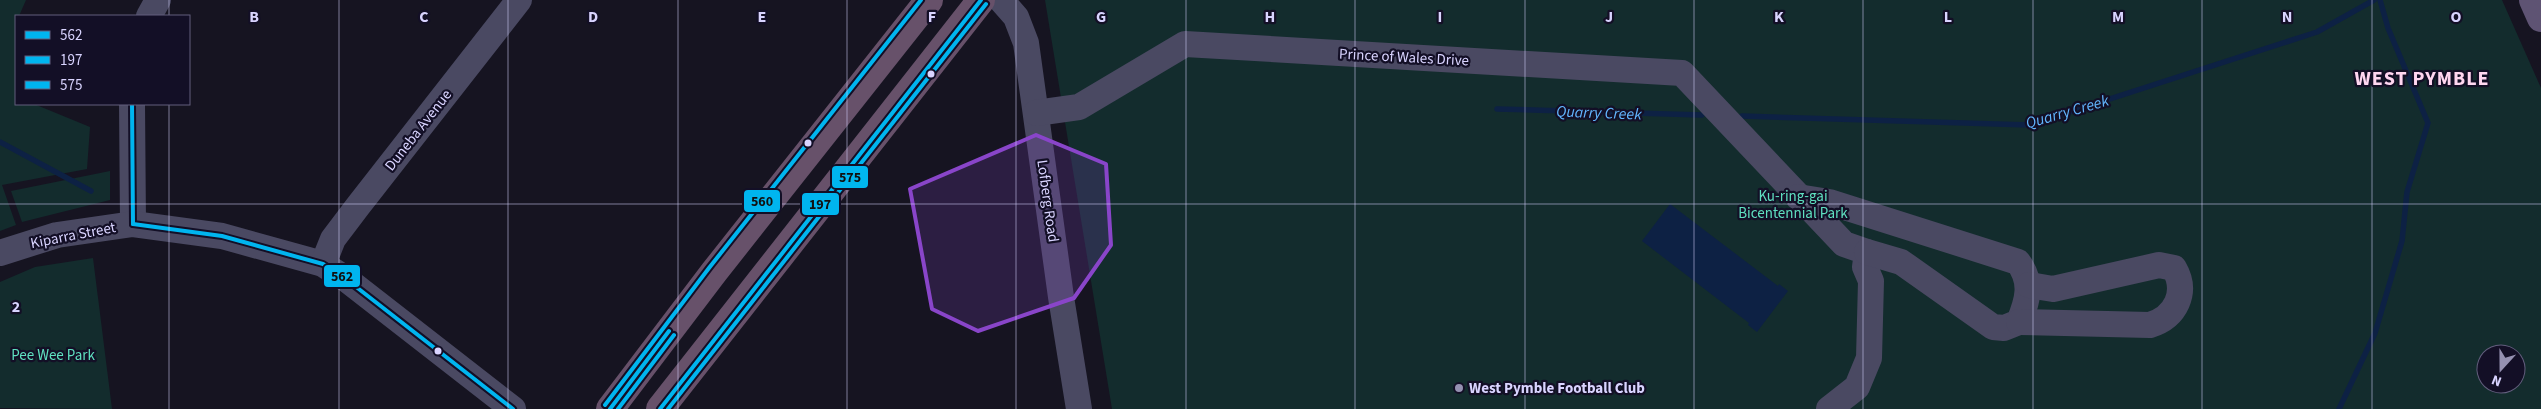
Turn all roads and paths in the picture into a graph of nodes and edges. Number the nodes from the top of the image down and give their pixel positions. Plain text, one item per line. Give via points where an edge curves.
1 (158, 0) edge
2 (519, 0) edge
3 (929, 0) edge
4 (981, 0) edge
5 (1002, 0) edge
6 (2533, 0) edge
7 (150, 15) edge
8 (2541, 18) edge
9 (132, 105) edge
10 (1036, 113) junction
11 (1798, 197) junction
12 (133, 224) junction
13 (1867, 252) junction
14 (0, 253) edge
15 (323, 264) junction
16 (2029, 285) junction
17 (2019, 322) junction
18 (513, 409) edge
19 (610, 409) edge
20 (660, 409) edge
21 (1079, 409) edge
22 (1829, 409) edge

1 - 7 street
2 - 15 street, Duneba Avenue via 333,239
3 - 19 highway
4 - 20 highway
5 - 10 street, Lofberg Road via 1016,17 1026,43
6 - 8 main road
9 - 12 street
10 - 11 street, Prince of Wales Drive via 1079,108 1185,44 1682,73
10 - 21 street, Lofberg Road
11 - 13 street, Prince of Wales Drive via 1844,244
11 - 16 street via 1829,202 2018,262
12 - 14 street, Kiparra Street via 57,235
12 - 15 street, Kiparra Street via 222,236
13 - 17 street, Prince of Wales Drive via 1901,262 1993,326 2004,328
13 - 22 street via 1865,267 1871,281 1869,358 1857,387
15 - 18 street, Kiparra Street via 346,278
16 - 17 street
16 - 17 street, Prince of Wales Drive via 2053,289 2158,265 2174,268 2181,280 2174,309 2164,321 2150,325

